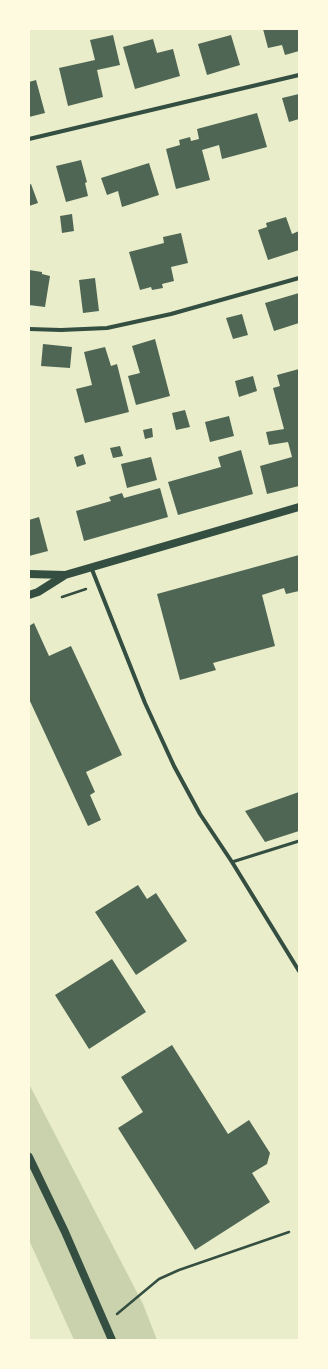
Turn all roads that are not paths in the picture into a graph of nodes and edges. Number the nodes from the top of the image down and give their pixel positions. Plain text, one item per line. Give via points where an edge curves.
1 (299, 75) edge
2 (29, 139) edge
3 (299, 278) edge
4 (29, 329) edge
5 (299, 507) edge
6 (91, 567) junction
7 (31, 574) edge
8 (65, 575) junction
9 (29, 595) edge
10 (299, 841) edge
11 (232, 862) junction
12 (299, 971) edge
13 (29, 1157) edge
14 (112, 1340) edge

1 - 2 street
3 - 4 street via 172,314 107,328
5 - 6 main road
6 - 8 main road
6 - 11 street via 145,703 174,766 200,814
7 - 8 main road
8 - 9 main road
10 - 11 lane
11 - 12 street
13 - 14 main road

